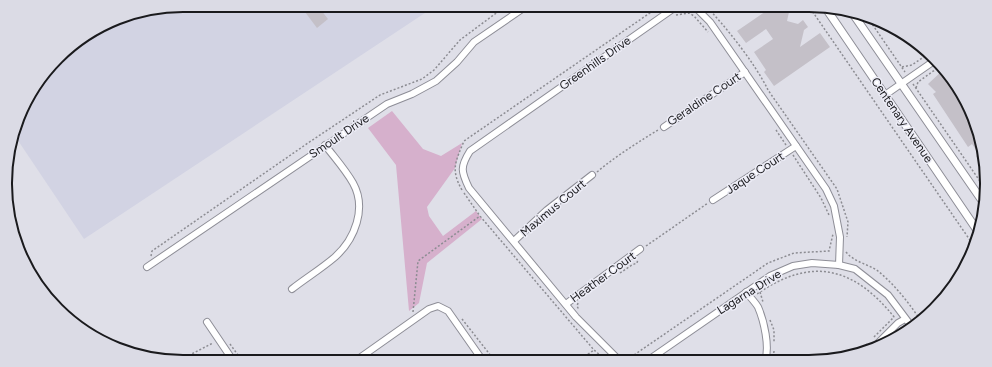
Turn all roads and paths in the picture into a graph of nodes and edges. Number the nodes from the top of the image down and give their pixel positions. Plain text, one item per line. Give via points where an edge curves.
1 (498, 12) edge
2 (518, 12) edge
3 (651, 12) edge
4 (700, 12) edge
5 (813, 12) edge
6 (666, 13) joint
7 (828, 13) edge
8 (857, 19) edge
9 (872, 24) edge
10 (712, 36) dead end
11 (924, 57) edge
12 (931, 63) edge
13 (902, 67) junction
14 (936, 69) edge
15 (745, 72) junction
16 (894, 73) junction
17 (909, 78) junction
18 (901, 83) junction
19 (878, 84) junction
20 (916, 88) junction
21 (867, 91) junction
22 (885, 95) junction
23 (664, 127) joint
24 (776, 130) dead end
25 (325, 145) junction
26 (796, 146) junction
27 (790, 150) junction
28 (789, 158) dead end
29 (795, 158) junction
30 (592, 175) joint
31 (980, 181) edge
32 (980, 197) edge
33 (714, 200) joint
34 (480, 216) junction
35 (830, 221) dead end
36 (974, 226) edge
37 (833, 233) dead end
38 (970, 241) edge
39 (516, 244) junction
40 (640, 249) junction
41 (510, 251) junction
42 (859, 261) dead end
43 (839, 265) junction
44 (147, 267) joint
45 (615, 277) dead end
46 (292, 288) dead end
47 (746, 292) junction
48 (751, 298) junction
49 (578, 302) dead end
50 (566, 304) junction
51 (918, 316) edge
52 (461, 317) dead end
53 (576, 317) junction
54 (894, 317) junction
55 (416, 318) junction
56 (905, 319) junction
57 (207, 322) dead end
58 (898, 323) junction
59 (908, 323) edge
60 (901, 328) edge
61 (884, 337) edge
62 (219, 340) junction
63 (867, 345) edge
64 (594, 350) junction
65 (190, 355) edge
66 (229, 355) edge
67 (364, 355) edge
68 (479, 355) edge
69 (490, 355) edge
70 (587, 355) edge
71 (600, 355) edge
72 (614, 355) edge
73 (634, 355) edge
74 (656, 355) edge
75 (766, 355) edge

1 - 44 path via 460,40 434,70 422,79 380,95 152,251
2 - 25 street, Smoult Drive via 474,42 436,81 387,104
3 - 34 path via 464,141 454,169 456,179
4 - 15 street, Greenhills Drive
5 - 21 path
6 - 10 path via 670,18 689,13
6 - 39 street, Greenhills Drive via 470,151 463,163 464,176 470,188
7 - 19 street, Centenary Avenue
8 - 16 street, Centenary Avenue
9 - 13 path
11 - 13 path via 912,65
12 - 17 street
13 - 16 path
13 - 17 path
14 - 20 path via 918,82
15 - 23 street, Geraldine Court
15 - 26 street, Greenhills Drive
16 - 18 street, Centenary Avenue
17 - 18 street
17 - 20 path
18 - 22 street
18 - 32 street, Centenary Avenue
19 - 21 path
19 - 22 street, Centenary Avenue
20 - 31 path
21 - 38 path
22 - 36 street, Centenary Avenue
23 - 30 path
24 - 27 path
25 - 44 street, Smoult Drive
25 - 46 street via 353,182 360,210 348,242 335,257
26 - 27 street, Jaque Court
26 - 43 street, Greenhills Drive via 826,189 834,206 840,237
27 - 29 path
27 - 33 street, Jaque Court
28 - 29 path
29 - 35 path via 821,198
30 - 39 street, Maximus Court via 547,210
33 - 40 path
34 - 41 path
34 - 55 path via 418,261 413,313
37 - 73 path via 828,251 794,253 768,263
39 - 41 path
39 - 50 street, Greenhills Drive
40 - 45 path via 637,263
40 - 50 street, Heather Court
41 - 64 path
42 - 51 path via 877,271 893,285
43 - 47 street, Lagarna Drive via 812,263 793,266 770,276
43 - 56 street, Lagarna Drive via 854,269 888,295
47 - 48 street
47 - 74 street, Lagarna Drive
48 - 54 path via 791,275 831,272 862,285
48 - 75 street via 758,306 765,332
49 - 53 path via 577,306 582,313
50 - 53 street, Greenhills Drive
52 - 69 path
53 - 72 street, Greenhills Drive
54 - 58 path
54 - 63 path
55 - 67 street
55 - 68 street via 430,308 438,306 448,311
56 - 58 street
56 - 59 street, Lagarna Drive
57 - 62 street
58 - 60 path
58 - 61 street
62 - 65 path
62 - 66 street
64 - 70 path
64 - 71 path

